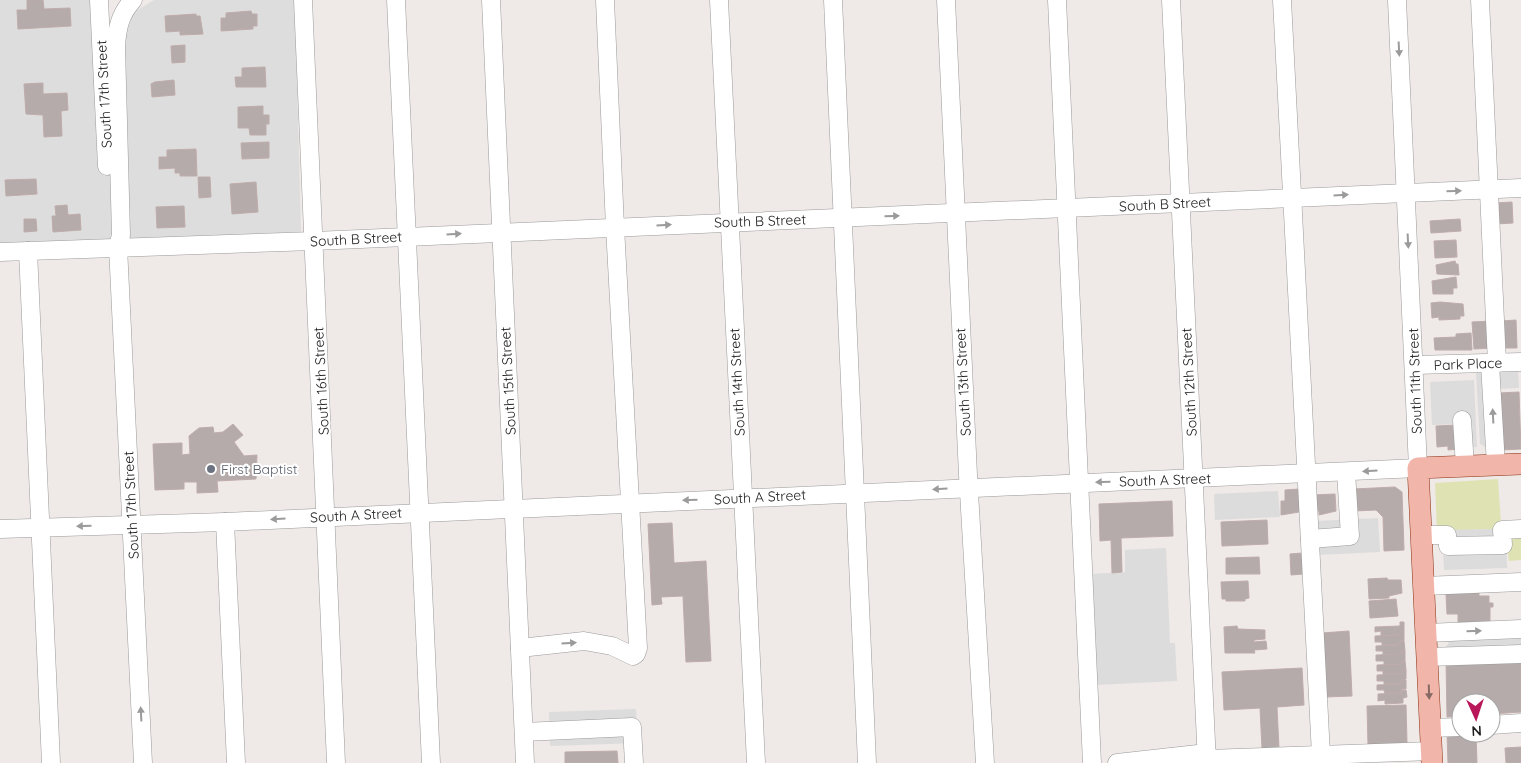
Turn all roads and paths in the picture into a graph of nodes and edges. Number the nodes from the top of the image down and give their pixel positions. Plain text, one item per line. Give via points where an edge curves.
1 (99, 0) edge
2 (132, 0) edge
3 (303, 0) edge
4 (396, 0) edge
5 (491, 0) edge
6 (605, 0) edge
7 (719, 0) edge
8 (833, 0) edge
9 (946, 0) edge
10 (1057, 0) edge
11 (1171, 0) edge
12 (1282, 0) edge
13 (1397, 0) edge
14 (1480, 0) edge
15 (1521, 188) edge
16 (1488, 189) junction
17 (1406, 192) junction
18 (1292, 198) junction
19 (1181, 203) junction
20 (1066, 208) junction
21 (955, 213) junction
22 (843, 217) junction
23 (730, 222) junction
24 (615, 227) junction
25 (502, 232) junction
26 (406, 236) junction
27 (314, 241) junction
28 (118, 247) junction
29 (28, 251) junction
30 (0, 252) edge
31 (1521, 362) edge
32 (1494, 363) junction
33 (1415, 366) junction
34 (1462, 420) dead end
35 (1521, 464) edge
36 (1496, 465) junction
37 (1465, 466) junction
38 (1418, 468) junction
39 (1346, 472) junction
40 (1307, 474) junction
41 (1194, 479) junction
42 (1080, 483) junction
43 (968, 487) junction
44 (855, 492) junction
45 (742, 498) junction
46 (631, 502) junction
47 (514, 507) junction
48 (419, 512) junction
49 (327, 516) junction
50 (225, 522) junction
51 (132, 524) junction
52 (42, 527) junction
53 (0, 529) edge
54 (1521, 529) edge
55 (1422, 535) junction
56 (1310, 539) junction
57 (1521, 582) edge
58 (1424, 586) junction
59 (1521, 629) edge
60 (1426, 633) junction
61 (520, 648) junction
62 (1521, 654) edge
63 (1427, 658) junction
64 (1521, 723) edge
65 (1501, 724) edge
66 (1451, 727) edge
67 (1430, 728) junction
68 (524, 732) junction
69 (1322, 755) junction
70 (1432, 757) edge
71 (1207, 758) edge
72 (1249, 760) edge
73 (51, 763) edge
74 (143, 763) edge
75 (236, 763) edge
76 (336, 763) edge
77 (431, 763) edge
78 (525, 763) edge
79 (634, 763) edge
80 (756, 763) edge
81 (867, 763) edge
82 (985, 763) edge
83 (1092, 763) edge
84 (1117, 763) edge

1 - 28 street, South 17th Street via 110,235
2 - 28 street, South 17th Street via 117,28 121,234
3 - 27 street, South 16th Street
4 - 26 street
5 - 25 street, South 15th Street
6 - 24 street
7 - 23 street, South 14th Street
8 - 22 street
9 - 21 street, South 13th Street
10 - 20 street
11 - 19 street, South 12th Street
12 - 18 street
13 -> 17 street, South 11th Street
14 - 16 street
15 - 16 street, South B Street
17 -> 16 street, South B Street
16 - 32 street
18 -> 17 street, South B Street
17 -> 33 street, South 11th Street
18 - 19 street, South B Street
18 - 40 street
19 - 20 street, South B Street
19 - 41 street, South 12th Street
20 - 21 street, South B Street
20 - 42 street
22 -> 21 street, South B Street
21 - 43 street, South 13th Street
22 - 23 street, South B Street
22 - 44 street
24 -> 23 street, South B Street
23 - 45 street, South 14th Street
24 - 25 street, South B Street
24 - 46 street
26 -> 25 street, South B Street
25 - 47 street, South 15th Street
26 - 27 street, South B Street
26 - 48 street
27 - 28 street, South B Street
27 - 49 street, South 16th Street
28 - 29 street, South B Street
28 - 51 street, South 17th Street
29 - 30 street, South B Street
29 - 52 street
31 - 32 street, Park Place
32 - 33 street, Park Place
36 -> 32 street
33 - 38 street, South 11th Street
34 - 37 street
35 - 36 main road, South A Street
36 - 37 main road, South A Street
37 - 38 main road, South A Street
38 -> 39 street, South A Street
38 - 55 main road, South 11th Street
39 - 40 street, South A Street
39 - 56 street via 1350,536
40 - 41 street, South A Street
40 - 56 street
41 -> 42 street, South A Street
41 - 71 street, South 12th Street
42 - 43 street, South A Street
42 - 83 street
43 -> 44 street, South A Street
43 - 82 street, South 13th Street
44 - 45 street, South A Street
44 - 81 street
45 -> 46 street, South A Street
45 - 80 street, South 14th Street
46 - 47 street, South A Street
61 -> 46 street via 584,642 612,646 633,656 636,654
47 - 48 street, South A Street
47 - 61 street, South 15th Street
48 - 49 street, South A Street
48 - 77 street
49 -> 50 street, South A Street
49 - 76 street, South 16th Street
50 - 51 street, South A Street
50 - 75 street
51 -> 52 street, South A Street
74 -> 51 street, South 17th Street
52 - 53 street, South A Street
52 - 73 street
54 - 55 street via 1502,530 1503,545 1448,546 1447,535
55 - 58 main road, South 11th Street
56 - 69 street
57 - 58 street
58 - 60 main road, South 11th Street
60 -> 59 street
60 - 63 main road, South 11th Street
61 - 68 street, South 15th Street
62 - 63 street
63 -> 67 main road, South 11th Street
64 - 65 street
66 - 67 street
67 - 70 main road, South 11th Street
68 - 78 street, South 15th Street
68 - 79 street via 632,728
69 - 70 street
69 - 72 street
71 - 72 street
71 - 84 street

